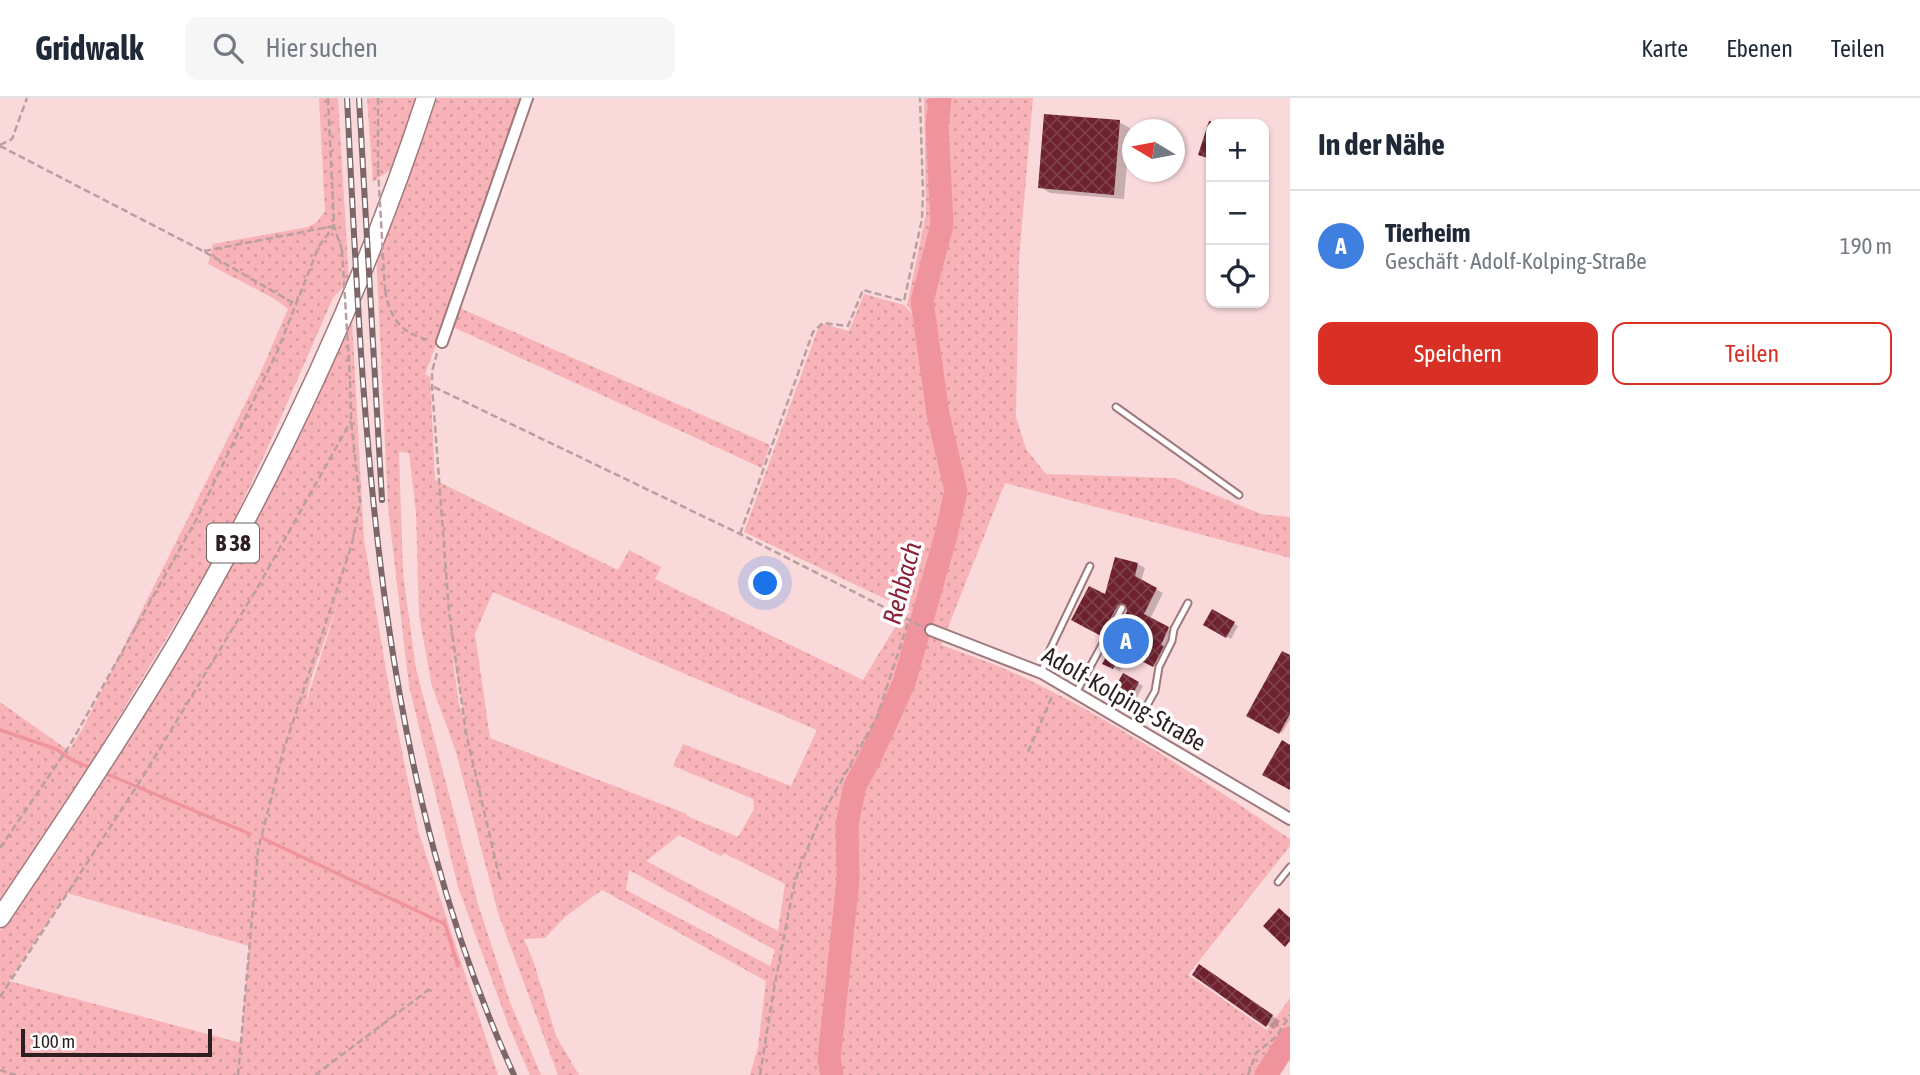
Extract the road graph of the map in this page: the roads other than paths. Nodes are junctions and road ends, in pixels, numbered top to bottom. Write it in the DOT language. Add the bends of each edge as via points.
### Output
graph roads {
  1 [pos="426,98"];
  2 [pos="527,98"];
  3 [pos="442,342"];
  4 [pos="1116,407"];
  5 [pos="1239,495"];
  6 [pos="1090,566"];
  7 [pos="1188,603"];
  8 [pos="1122,608"];
  9 [pos="930,631"];
  10 [pos="1042,673"];
  11 [pos="1077,691"];
  12 [pos="1135,727"];
  13 [pos="1290,819"];
  14 [pos="1290,867"];
  15 [pos="1278,882"];
  16 [pos="0,918"];
  1 -- 16 [label="main road, B 38" via="341,322 226,556 105,759"];
  2 -- 3 [label="street"];
  4 -- 5 [label="lane"];
  6 -- 10 [label="lane"];
  7 -- 12 [label="lane" via="1159,667 1155,691"];
  8 -- 11 [label="lane"];
  9 -- 10 [label="street, Adolf-Kolping-Straße"];
  10 -- 11 [label="street, Adolf-Kolping-Straße"];
  11 -- 12 [label="street, Adolf-Kolping-Straße"];
  12 -- 13 [label="street, Adolf-Kolping-Straße"];
  14 -- 15 [label="lane"];
}
